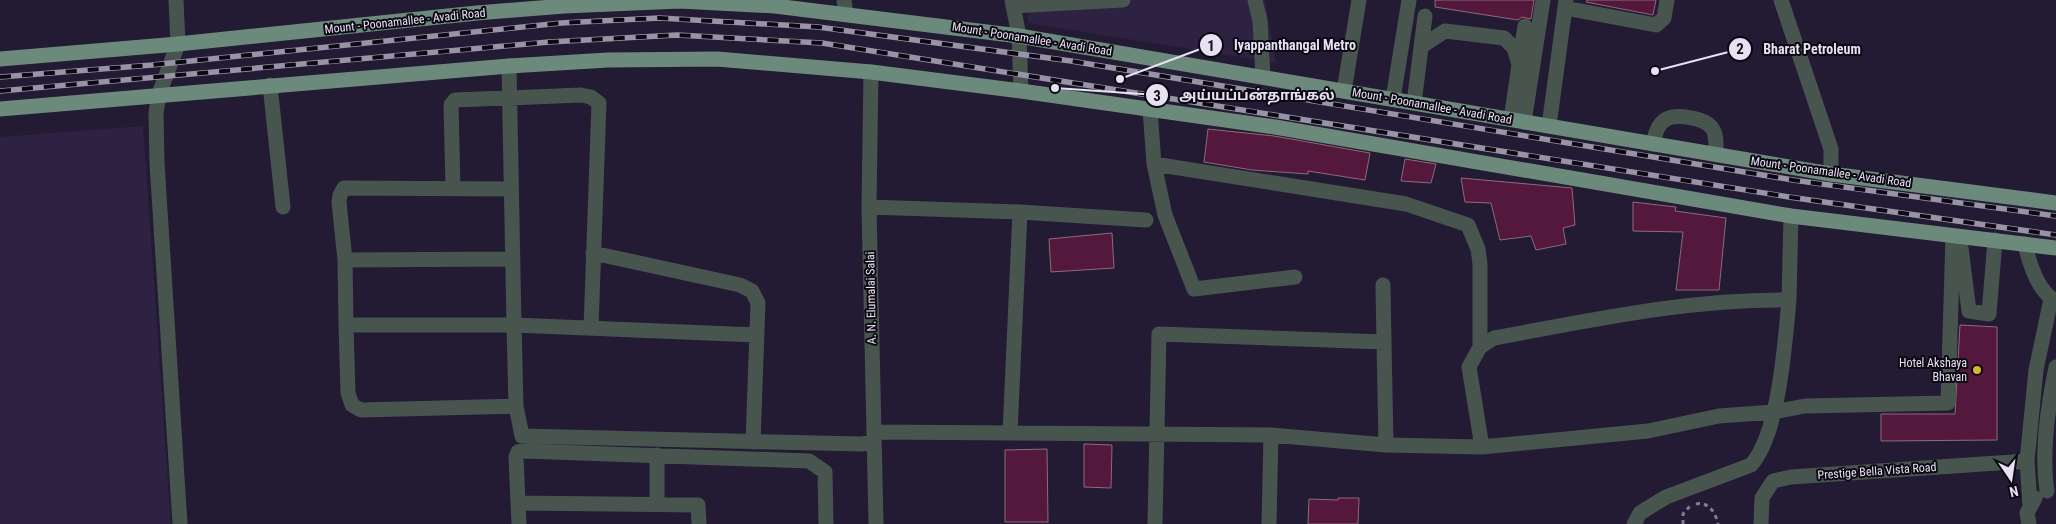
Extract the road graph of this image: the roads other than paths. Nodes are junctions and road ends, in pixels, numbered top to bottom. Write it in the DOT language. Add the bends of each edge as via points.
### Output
graph roads {
  1 [pos="176,0"];
  2 [pos="1123,0"];
  3 [pos="1255,0"];
  4 [pos="1359,0"];
  5 [pos="1410,0"];
  6 [pos="1543,0"];
  7 [pos="1668,0"];
  8 [pos="1781,0"];
  9 [pos="1041,2"];
  10 [pos="563,3"];
  11 [pos="1013,3"];
  12 [pos="1566,4"];
  13 [pos="845,7"];
  14 [pos="1426,16"];
  15 [pos="1526,26"];
  16 [pos="1019,36"];
  17 [pos="178,44"];
  18 [pos="1422,46"];
  19 [pos="0,59"];
  20 [pos="510,66"];
  21 [pos="1518,71"];
  22 [pos="871,72"];
  23 [pos="1263,77"];
  24 [pos="270,85"];
  25 [pos="1020,91"];
  26 [pos="1344,91"];
  27 [pos="159,94"];
  28 [pos="509,97"];
  29 [pos="1393,99"];
  30 [pos="1414,103"];
  31 [pos="0,109"];
  32 [pos="1150,110"];
  33 [pos="1517,121"];
  34 [pos="1549,126"];
  35 [pos="1653,144"];
  36 [pos="1716,154"];
  37 [pos="1154,164"];
  38 [pos="1830,174"];
  39 [pos="453,188"];
  40 [pos="511,189"];
  41 [pos="2056,202"];
  42 [pos="283,207"];
  43 [pos="868,207"];
  44 [pos="1020,212"];
  45 [pos="1791,216"];
  46 [pos="1146,220"];
  47 [pos="1956,237"];
  48 [pos="1995,240"];
  49 [pos="2025,244"];
  50 [pos="2056,248"];
  51 [pos="594,253"];
  52 [pos="511,259"];
  53 [pos="345,260"];
  54 [pos="1294,277"];
  55 [pos="1383,285"];
  56 [pos="1789,300"];
  57 [pos="2053,300"];
  58 [pos="346,324"];
  59 [pos="514,325"];
  60 [pos="590,328"];
  61 [pos="756,336"];
  62 [pos="1384,342"];
  63 [pos="1480,347"];
  64 [pos="2056,367"];
  65 [pos="516,406"];
  66 [pos="1774,412"];
  67 [pos="1010,433"];
  68 [pos="1156,434"];
  69 [pos="1271,435"];
  70 [pos="874,437"];
  71 [pos="2047,439"];
  72 [pos="2029,440"];
  73 [pos="753,442"];
  74 [pos="1386,445"];
  75 [pos="1482,448"];
  76 [pos="657,455"];
  77 [pos="2051,459"];
  78 [pos="2027,461"];
  79 [pos="2052,490"];
  80 [pos="518,503"];
  81 [pos="657,504"];
  82 [pos="2030,504"];
  83 [pos="180,524"];
  84 [pos="519,524"];
  85 [pos="699,524"];
  86 [pos="826,524"];
  87 [pos="876,524"];
  88 [pos="1155,524"];
  89 [pos="1268,524"];
  90 [pos="1634,524"];
  91 [pos="1761,524"];
  92 [pos="2028,524"];
  1 -- 17 [label="street"];
  2 -- 9 [label="street"];
  3 -- 23 [label="street" via="1260,21"];
  4 -- 26 [label="street"];
  5 -- 29 [label="street"];
  6 -- 33 [label="street"];
  7 -- 12 [label="street" via="1664,18 1656,25"];
  8 -- 38 [label="street" via="1831,149"];
  9 -- 11 [label="street"];
  10 -- 13 [label="main road, Mount - Poonamallee - Avadi Road" via="680,1"];
  10 -- 17 [label="main road, Mount - Poonamallee - Avadi Road"];
  11 -- 16 [label="street"];
  12 -- 34 [label="street"];
  13 -- 16 [label="main road, Mount - Poonamallee - Avadi Road"];
  14 -- 18 [label="street"];
  15 -- 21 [label="street"];
  16 -- 23 [label="main road, Mount - Poonamallee - Avadi Road"];
  16 -- 25 [label="street"];
  17 -- 19 [label="main road, Mount - Poonamallee - Avadi Road"];
  17 -- 27 [label="street"];
  18 -- 21 [label="street" via="1445,31 1504,38 1514,48"];
  18 -- 30 [label="street"];
  20 -- 22 [label="main road" via="608,60 716,59"];
  20 -- 24 [label="main road"];
  20 -- 28 [label="street"];
  21 -- 33 [label="street"];
  22 -- 25 [label="main road"];
  22 -- 43 [label="street, A. N. Elumalai Salai"];
  23 -- 26 [label="main road, Mount - Poonamallee - Avadi Road"];
  24 -- 27 [label="main road"];
  24 -- 42 [label="street"];
  25 -- 32 [label="main road"];
  26 -- 29 [label="main road, Mount - Poonamallee - Avadi Road"];
  27 -- 31 [label="main road"];
  27 -- 83 [label="street" via="157,164"];
  28 -- 39 [label="street" via="455,100 451,105"];
  28 -- 40 [label="street"];
  28 -- 51 [label="street" via="581,95 591,97 599,104"];
  29 -- 30 [label="main road, Mount - Poonamallee - Avadi Road"];
  30 -- 33 [label="main road, Mount - Poonamallee - Avadi Road"];
  32 -- 37 [label="street"];
  32 -- 45 [label="main road" via="1275,127"];
  33 -- 34 [label="main road, Mount - Poonamallee - Avadi Road"];
  34 -- 35 [label="main road, Mount - Poonamallee - Avadi Road"];
  35 -- 36 [label="main road, Mount - Poonamallee - Avadi Road"];
  35 -- 36 [label="street" via="1657,129 1665,119 1694,120 1706,122 1713,129"];
  36 -- 38 [label="main road, Mount - Poonamallee - Avadi Road"];
  37 -- 54 [label="street" via="1165,215 1194,290"];
  37 -- 63 [label="street" via="1406,204 1468,225 1480,264"];
  38 -- 41 [label="main road, Mount - Poonamallee - Avadi Road"];
  39 -- 40 [label="street"];
  39 -- 53 [label="street" via="344,188 339,202"];
  40 -- 52 [label="street"];
  43 -- 44 [label="street"];
  43 -- 70 [label="street, A. N. Elumalai Salai"];
  44 -- 46 [label="street"];
  44 -- 67 [label="street"];
  45 -- 47 [label="main road"];
  45 -- 56 [label="street"];
  47 -- 48 [label="main road"];
  47 -- 48 [label="street" via="1969,311 1989,314"];
  47 -- 66 [label="street" via="1948,403 1805,406"];
  48 -- 49 [label="main road"];
  49 -- 50 [label="main road"];
  49 -- 57 [label="street" via="2037,279"];
  51 -- 60 [label="street"];
  51 -- 61 [label="street" via="740,285 752,291 758,303"];
  52 -- 53 [label="street"];
  52 -- 59 [label="street"];
  53 -- 58 [label="street"];
  55 -- 62 [label="street"];
  56 -- 63 [label="street" via="1737,300 1635,312 1494,338"];
  56 -- 66 [label="street"];
  57 -- 72 [label="street" via="2036,370"];
  58 -- 59 [label="street"];
  58 -- 65 [label="street" via="348,393 352,405 361,410"];
  59 -- 60 [label="street"];
  59 -- 65 [label="street"];
  60 -- 61 [label="street"];
  61 -- 73 [label="street"];
  62 -- 68 [label="street" via="1159,334"];
  62 -- 74 [label="street"];
  63 -- 75 [label="street" via="1469,367"];
  64 -- 71 [label="street"];
  65 -- 73 [label="street" via="522,436"];
  66 -- 75 [label="street" via="1719,416 1648,430"];
  66 -- 90 [label="street" via="1760,455 1751,465 1666,497 1640,513"];
  67 -- 68 [label="street"];
  67 -- 70 [label="street"];
  68 -- 69 [label="street"];
  68 -- 88 [label="street"];
  69 -- 74 [label="street"];
  69 -- 89 [label="street"];
  70 -- 73 [label="street" via="862,444"];
  70 -- 87 [label="street, A. N. Elumalai Salai"];
  71 -- 72 [label="street"];
  71 -- 77 [label="street"];
  72 -- 78 [label="street"];
  74 -- 75 [label="street"];
  76 -- 80 [label="street" via="518,452"];
  76 -- 81 [label="street"];
  76 -- 86 [label="street" via="814,463 825,472"];
  77 -- 79 [label="street" via="2044,472"];
  78 -- 82 [label="street"];
  78 -- 91 [label="street, Prestige Bella Vista Road" via="1791,477 1773,481 1762,498"];
  79 -- 82 [label="street" via="2040,494"];
  80 -- 81 [label="street"];
  80 -- 84 [label="street"];
  81 -- 85 [label="street" via="698,505"];
  82 -- 92 [label="street"];
}
